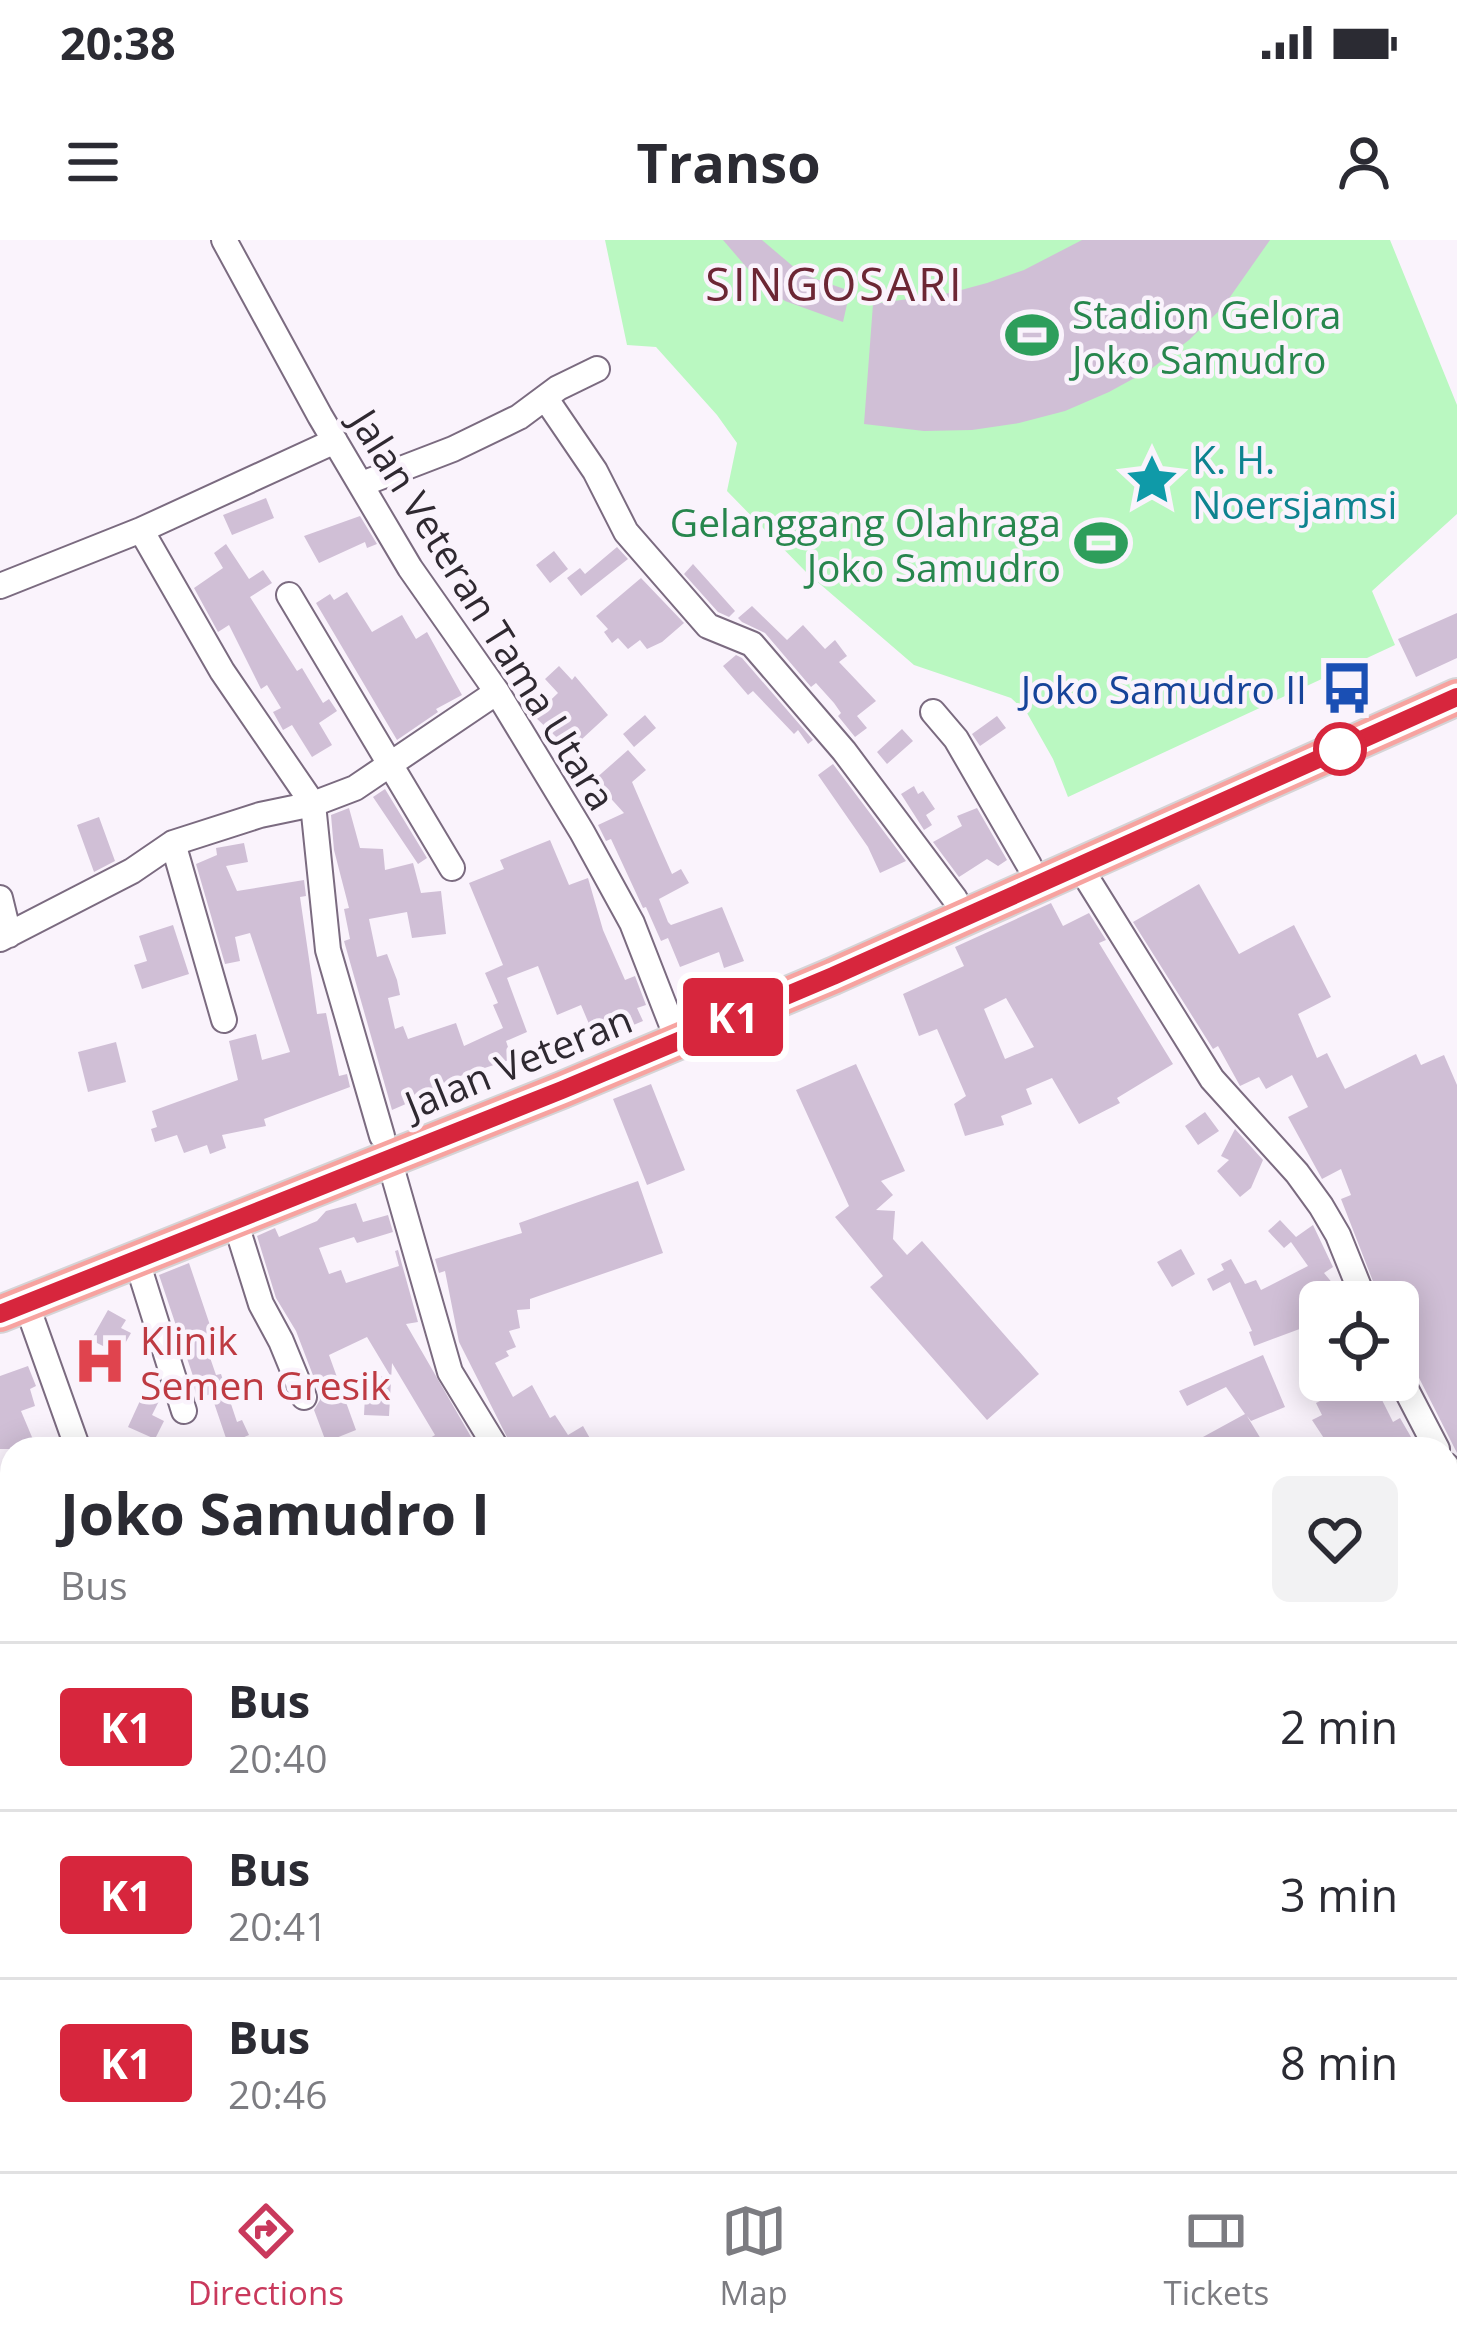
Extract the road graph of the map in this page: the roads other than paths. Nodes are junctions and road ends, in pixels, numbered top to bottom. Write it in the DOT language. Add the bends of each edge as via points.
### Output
graph roads {
  1 [pos="224,240"];
  2 [pos="598,369"];
  3 [pos="546,399"];
  4 [pos="335,441"];
  5 [pos="362,484"];
  6 [pos="141,530"];
  7 [pos="0,586"];
  8 [pos="289,596"];
  9 [pos="1457,676"];
  10 [pos="497,692"];
  11 [pos="1457,697"];
  12 [pos="933,712"];
  13 [pos="391,765"];
  14 [pos="1250,778"];
  15 [pos="313,804"];
  16 [pos="173,843"];
  17 [pos="1078,864"];
  18 [pos="1029,865"];
  19 [pos="452,868"];
  20 [pos="0,898"];
  21 [pos="955,899"];
  22 [pos="4,937"];
  23 [pos="224,1020"];
  24 [pos="671,1023"];
  25 [pos="386,1147"];
  26 [pos="235,1221"];
  27 [pos="136,1258"];
  28 [pos="1357,1281"];
  29 [pos="9,1301"];
  30 [pos="304,1397"];
  31 [pos="1412,1401"];
  32 [pos="184,1411"];
  33 [pos="72,1437"];
  34 [pos="490,1437"];
  35 [pos="1431,1437"];
  1 -- 4 [label="street, Jalan Veteran Tama Utara"];
  2 -- 3 [label="street"];
  3 -- 5 [label="street" via="453,449"];
  3 -- 21 [label="street" via="626,532 708,626 752,644"];
  4 -- 5 [label="street, Jalan Veteran Tama Utara"];
  4 -- 6 [label="street"];
  5 -- 10 [label="street, Jalan Veteran Tama Utara"];
  6 -- 7 [label="street"];
  6 -- 15 [label="street"];
  8 -- 13 [label="street"];
  9 -- 14 [label="highway, Jalan Veteran"];
  10 -- 13 [label="street"];
  10 -- 24 [label="street, Jalan Veteran Tama Utara" via="632,923"];
  11 -- 14 [label="highway, Jalan Veteran"];
  12 -- 18 [label="street"];
  13 -- 15 [label="street"];
  13 -- 19 [label="street"];
  14 -- 17 [label="highway, Jalan Veteran"];
  14 -- 18 [label="highway, Jalan Veteran"];
  15 -- 16 [label="street"];
  15 -- 25 [label="street" via="328,950"];
  16 -- 22 [label="street"];
  16 -- 23 [label="street"];
  17 -- 25 [label="highway, Jalan Veteran" via="833,976"];
  17 -- 28 [label="street" via="1212,1079 1321,1206"];
  18 -- 21 [label="highway, Jalan Veteran"];
  20 -- 22 [label="street"];
  21 -- 24 [label="highway, Jalan Veteran"];
  24 -- 25 [label="highway, Jalan Veteran"];
  25 -- 26 [label="highway, Jalan Veteran"];
  25 -- 29 [label="highway, Jalan Veteran"];
  25 -- 34 [label="street" via="450,1372"];
  26 -- 27 [label="highway, Jalan Veteran"];
  26 -- 30 [label="street" via="261,1304"];
  27 -- 29 [label="highway, Jalan Veteran"];
  27 -- 32 [label="street"];
  29 -- 33 [label="street"];
  31 -- 35 [label="street"];
}
